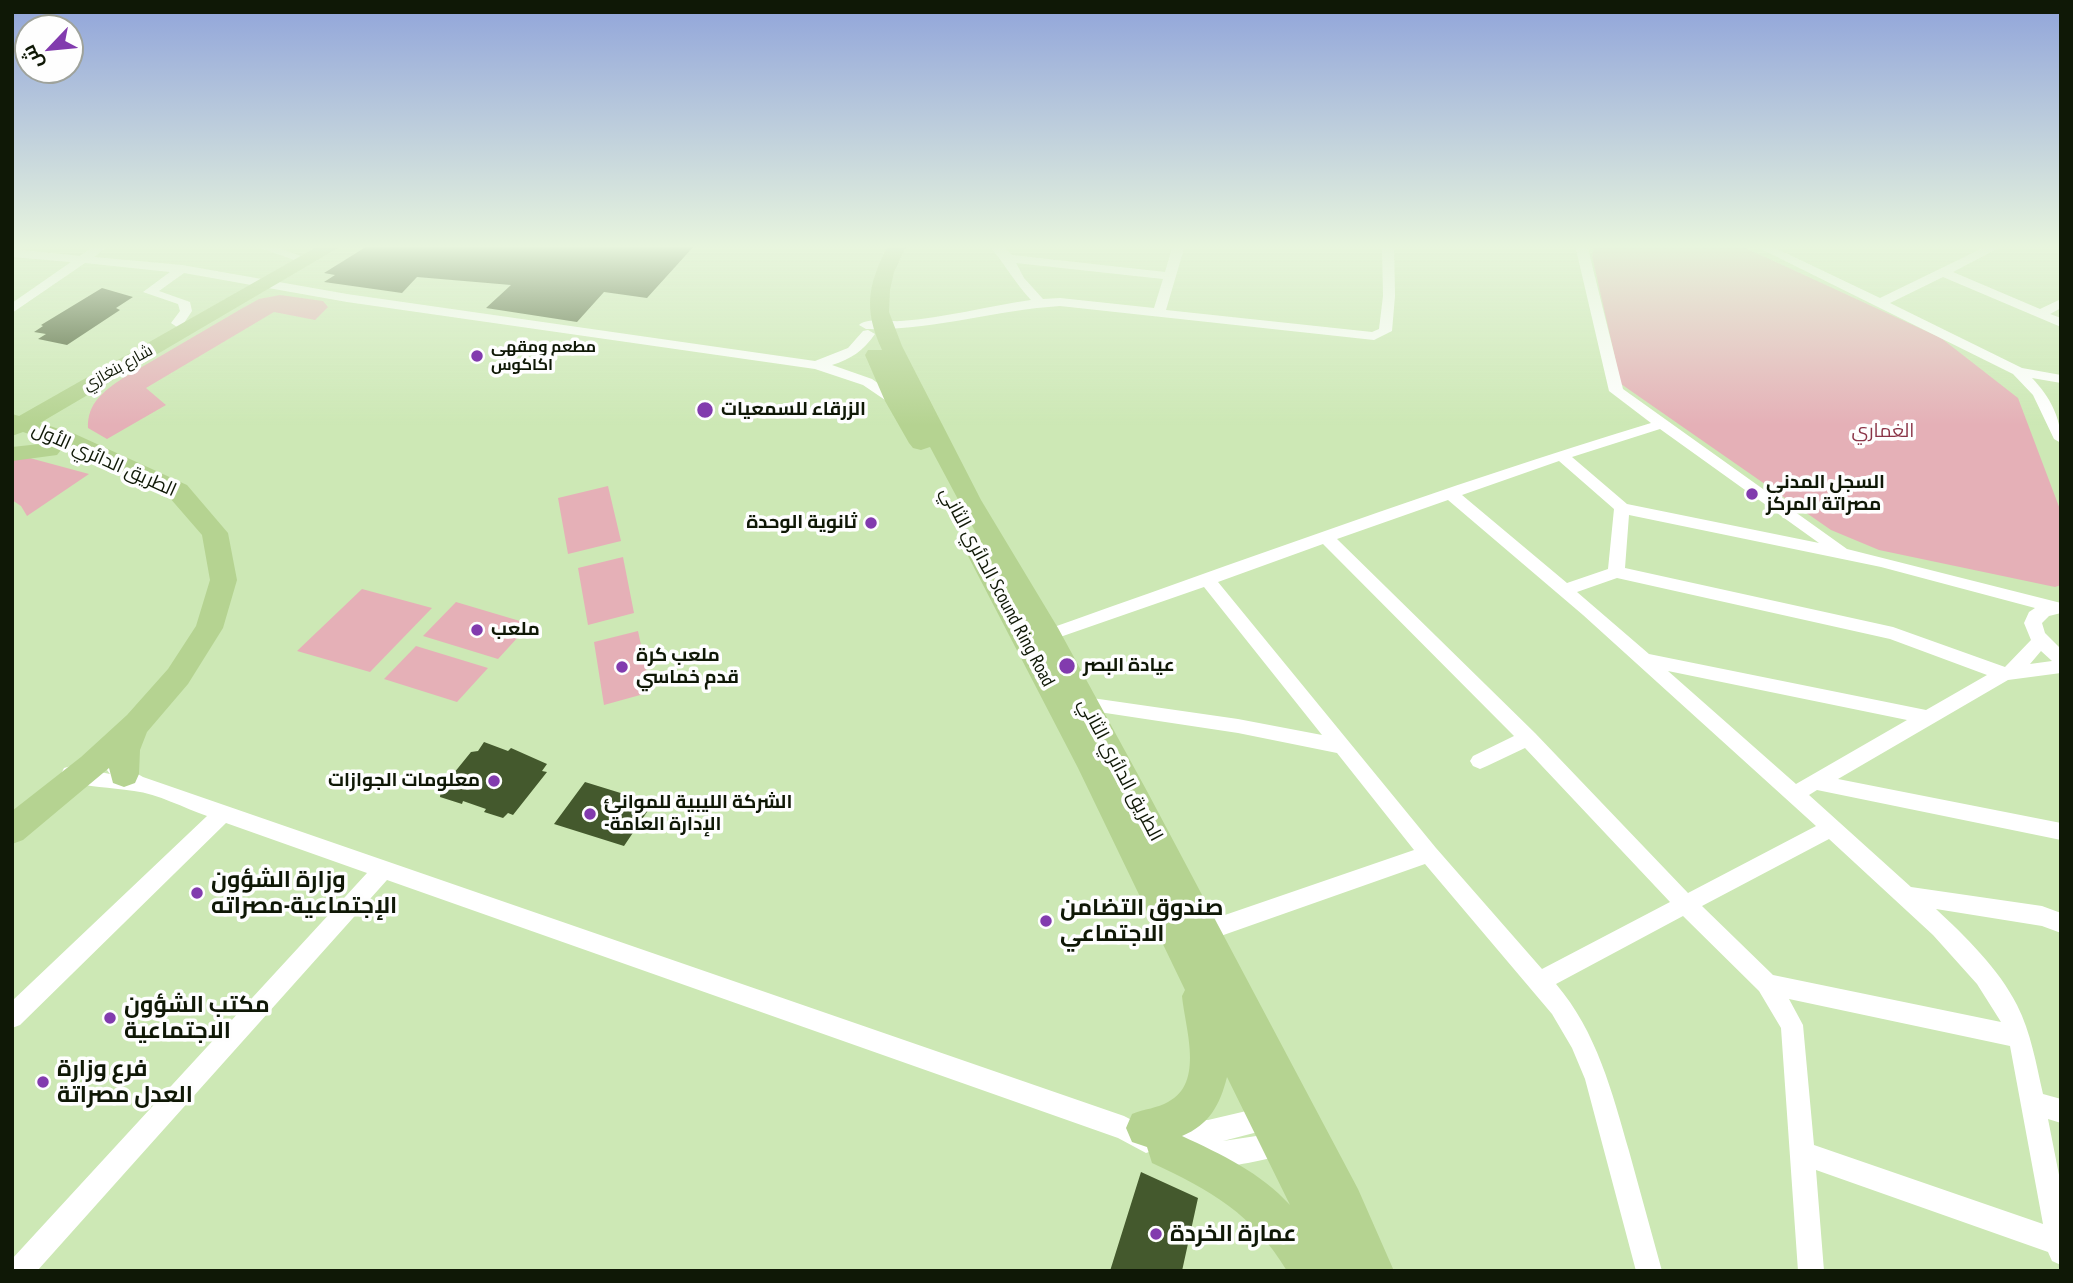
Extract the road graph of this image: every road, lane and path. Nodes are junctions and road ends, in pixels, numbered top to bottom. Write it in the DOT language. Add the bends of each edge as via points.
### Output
graph roads {
  1 [pos="185,305"];
  2 [pos="215,305"];
  3 [pos="223,305"];
  4 [pos="408,305"];
  5 [pos="869,305"];
  6 [pos="879,305"];
  7 [pos="1025,305"];
  8 [pos="1073,305"];
  9 [pos="1161,305"];
  10 [pos="1388,305"];
  11 [pos="1595,305"];
  12 [pos="1884,305"];
  13 [pos="2019,305"];
  14 [pos="2057,305"];
  15 [pos="1159,312"];
  16 [pos="2040,314"];
  17 [pos="177,323"];
  18 [pos="2061,324"];
  19 [pos="874,336"];
  20 [pos="815,365"];
  21 [pos="2018,371"];
  22 [pos="2061,379"];
  23 [pos="85,387"];
  24 [pos="896,401"];
  25 [pos="14,423"];
  26 [pos="1662,424"];
  27 [pos="924,428"];
  28 [pos="2061,439"];
  29 [pos="58,445"];
  30 [pos="12,454"];
  31 [pos="1561,455"];
  32 [pos="1451,494"];
  33 [pos="1622,508"];
  34 [pos="1326,538"];
  35 [pos="1843,552"];
  36 [pos="1616,572"];
  37 [pos="1206,578"];
  38 [pos="1992,589"];
  39 [pos="1565,590"];
  40 [pos="2058,608"];
  41 [pos="2036,633"];
  42 [pos="1037,639"];
  43 [pos="2061,658"];
  44 [pos="1642,659"];
  45 [pos="2061,666"];
  46 [pos="2008,673"];
  47 [pos="1085,704"];
  48 [pos="1926,718"];
  49 [pos="1528,738"];
  50 [pos="1343,747"];
  51 [pos="1480,761"];
  52 [pos="98,773"];
  53 [pos="1815,782"];
  54 [pos="1794,794"];
  55 [pos="222,814"];
  56 [pos="12,815"];
  57 [pos="1831,828"];
  58 [pos="12,830"];
  59 [pos="2061,831"];
  60 [pos="1429,854"];
  61 [pos="384,869"];
  62 [pos="1908,896"];
  63 [pos="1685,904"];
  64 [pos="2061,923"];
  65 [pos="1191,936"];
  66 [pos="1540,981"];
  67 [pos="1200,983"];
  68 [pos="1767,984"];
  69 [pos="12,1017"];
  70 [pos="2018,1037"];
  71 [pos="2032,1103"];
  72 [pos="2061,1111"];
  73 [pos="1288,1127"];
  74 [pos="1145,1135"];
  75 [pos="1802,1153"];
  76 [pos="2060,1248"];
  77 [pos="19,1271"];
  78 [pos="1311,1271"];
  79 [pos="1337,1271"];
  80 [pos="1373,1271"];
  81 [pos="1649,1271"];
  82 [pos="1811,1271"];
  1 -- 17 [label="street" via="186,311"];
  2 -- 17 [label="main road, شارع بنغازي"];
  3 -- 23 [label="main road, شارع بنغازي"];
  4 -- 20 [label="street"];
  5 -- 19 [label="main road"];
  6 -- 19 [label="main road"];
  7 -- 19 [label="street"];
  8 -- 15 [label="street"];
  9 -- 15 [label="street"];
  10 -- 15 [label="street" via="1385,331 1369,337"];
  11 -- 26 [label="street" via="1616,391"];
  12 -- 21 [label="street"];
  13 -- 16 [label="street"];
  14 -- 16 [label="street"];
  16 -- 18 [label="street"];
  17 -- 25 [label="main road, شارع بنغازي" via="56,391"];
  19 -- 20 [label="street" via="844,357"];
  19 -- 24 [label="main road, الدائري الثاني Scound Ring Road"];
  19 -- 27 [label="main road"];
  20 -- 24 [label="street" via="852,374"];
  21 -- 22 [label="street"];
  21 -- 28 [label="street" via="2039,393"];
  23 -- 25 [label="main road, شارع بنغازي"];
  23 -- 29 [label="main road"];
  24 -- 27 [label="main road, الدائري الثاني Scound Ring Road"];
  25 -- 29 [label="main road, الطريق الدائري الأول"];
  26 -- 31 [label="street"];
  26 -- 35 [label="street"];
  27 -- 42 [label="main road, الدائري الثاني Scound Ring Road"];
  29 -- 30 [label="main road"];
  29 -- 52 [label="main road, الطريق الدائري الأول" via="158,495 195,531 205,561 203,597 189,635"];
  29 -- 52 [label="main road, الطريق الدائري الأول" via="178,491 201,512 218,539 220,594 204,640 134,728 125,750"];
  31 -- 32 [label="street"];
  31 -- 33 [label="street"];
  32 -- 34 [label="street"];
  32 -- 39 [label="street"];
  33 -- 35 [label="street"];
  33 -- 36 [label="street"];
  34 -- 37 [label="street"];
  34 -- 49 [label="street"];
  35 -- 38 [label="street"];
  36 -- 39 [label="street"];
  36 -- 46 [label="street" via="1893,633"];
  37 -- 42 [label="street"];
  37 -- 50 [label="street"];
  38 -- 40 [label="street"];
  38 -- 41 [label="street"];
  39 -- 44 [label="street"];
  40 -- 41 [label="street" via="2035,616"];
  41 -- 43 [label="street"];
  41 -- 46 [label="street"];
  42 -- 47 [label="main road, الطريق الدائري الثاني"];
  42 -- 65 [label="main road, الدائري الثاني Scound Ring Road" via="1093,767"];
  44 -- 48 [label="street"];
  44 -- 54 [label="street"];
  45 -- 46 [label="street"];
  46 -- 48 [label="street"];
  47 -- 50 [label="street"];
  47 -- 65 [label="main road, الطريق الدائري الثاني"];
  48 -- 53 [label="street"];
  49 -- 51 [label="street"];
  49 -- 63 [label="street"];
  50 -- 60 [label="street"];
  52 -- 55 [label="street"];
  52 -- 56 [label="main road, الطريق الدائري الأول"];
  52 -- 58 [label="main road"];
  53 -- 54 [label="street"];
  53 -- 59 [label="street"];
  54 -- 57 [label="street"];
  55 -- 61 [label="street"];
  55 -- 69 [label="street"];
  57 -- 62 [label="street"];
  57 -- 63 [label="street"];
  60 -- 65 [label="street"];
  60 -- 66 [label="street"];
  61 -- 74 [label="street"];
  61 -- 77 [label="street"];
  62 -- 64 [label="street" via="2042,916"];
  62 -- 70 [label="street" via="1985,977 2008,1010"];
  63 -- 66 [label="street"];
  63 -- 68 [label="street"];
  65 -- 67 [label="main road, الدائري الثاني Scound Ring Road"];
  65 -- 73 [label="main road, الطريق الدائري الثاني"];
  66 -- 81 [label="street" via="1580,1040 1597,1079"];
  67 -- 73 [label="main road, الدائري الثاني Scound Ring Road"];
  67 -- 74 [label="main road" via="1202,1026 1211,1066 1208,1087 1198,1105"];
  68 -- 70 [label="street"];
  68 -- 75 [label="street" via="1791,1026"];
  70 -- 71 [label="street"];
  71 -- 72 [label="street"];
  71 -- 76 [label="street"];
  73 -- 74 [label="street" via="1210,1155 1188,1154"];
  73 -- 79 [label="main road" via="1307,1195"];
  73 -- 80 [label="main road" via="1344,1203"];
  74 -- 78 [label="main road" via="1251,1196 1280,1224"];
  75 -- 76 [label="street"];
  75 -- 82 [label="street"];
}
